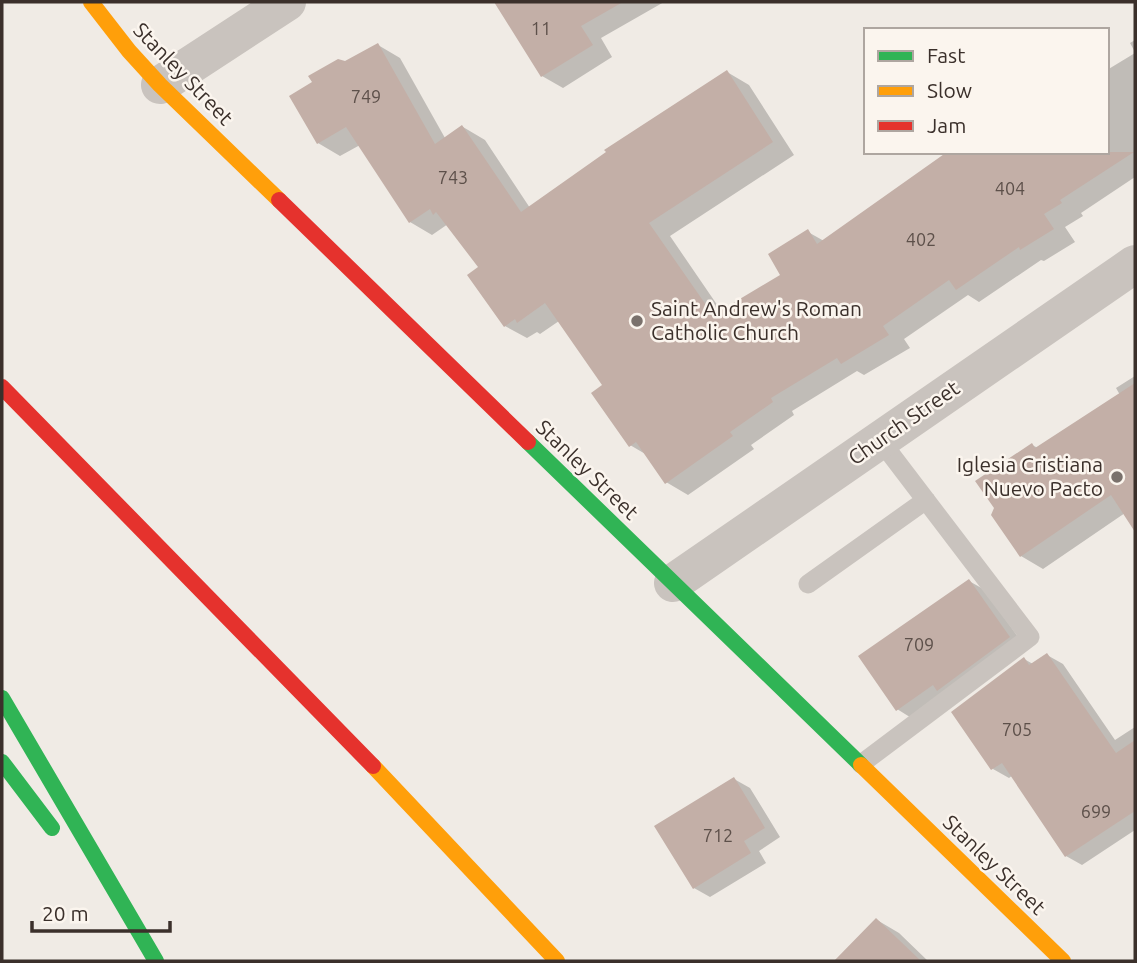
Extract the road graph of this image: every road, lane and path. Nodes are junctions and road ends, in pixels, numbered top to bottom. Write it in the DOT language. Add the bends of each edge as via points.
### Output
graph roads {
  1 [pos="91,2"];
  2 [pos="287,2"];
  3 [pos="160,85"];
  4 [pos="1135,264"];
  5 [pos="2,387"];
  6 [pos="880,440"];
  7 [pos="926,500"];
  8 [pos="673,583"];
  9 [pos="808,584"];
  10 [pos="2,698"];
  11 [pos="2,762"];
  12 [pos="861,764"];
  13 [pos="60,839"];
  14 [pos="83,870"];
  15 [pos="142,938"];
  16 [pos="156,961"];
  17 [pos="557,961"];
  18 [pos="1063,961"];
  1 -- 3 [label="main road, Stanley Street"];
  2 -- 3 [label="street"];
  3 -- 8 [label="main road, Stanley Street"];
  4 -- 6 [label="street, Church Street"];
  5 -- 17 [label="main road"];
  6 -- 7 [label="lane"];
  6 -- 8 [label="street, Church Street"];
  7 -- 9 [label="lane"];
  7 -- 12 [label="lane" via="1030,637"];
  8 -- 12 [label="main road, Stanley Street"];
  10 -- 15 [label="main road"];
  11 -- 13 [label="main road"];
  12 -- 18 [label="main road, Stanley Street"];
  14 -- 15 [label="main road"];
  15 -- 16 [label="main road"];
}
